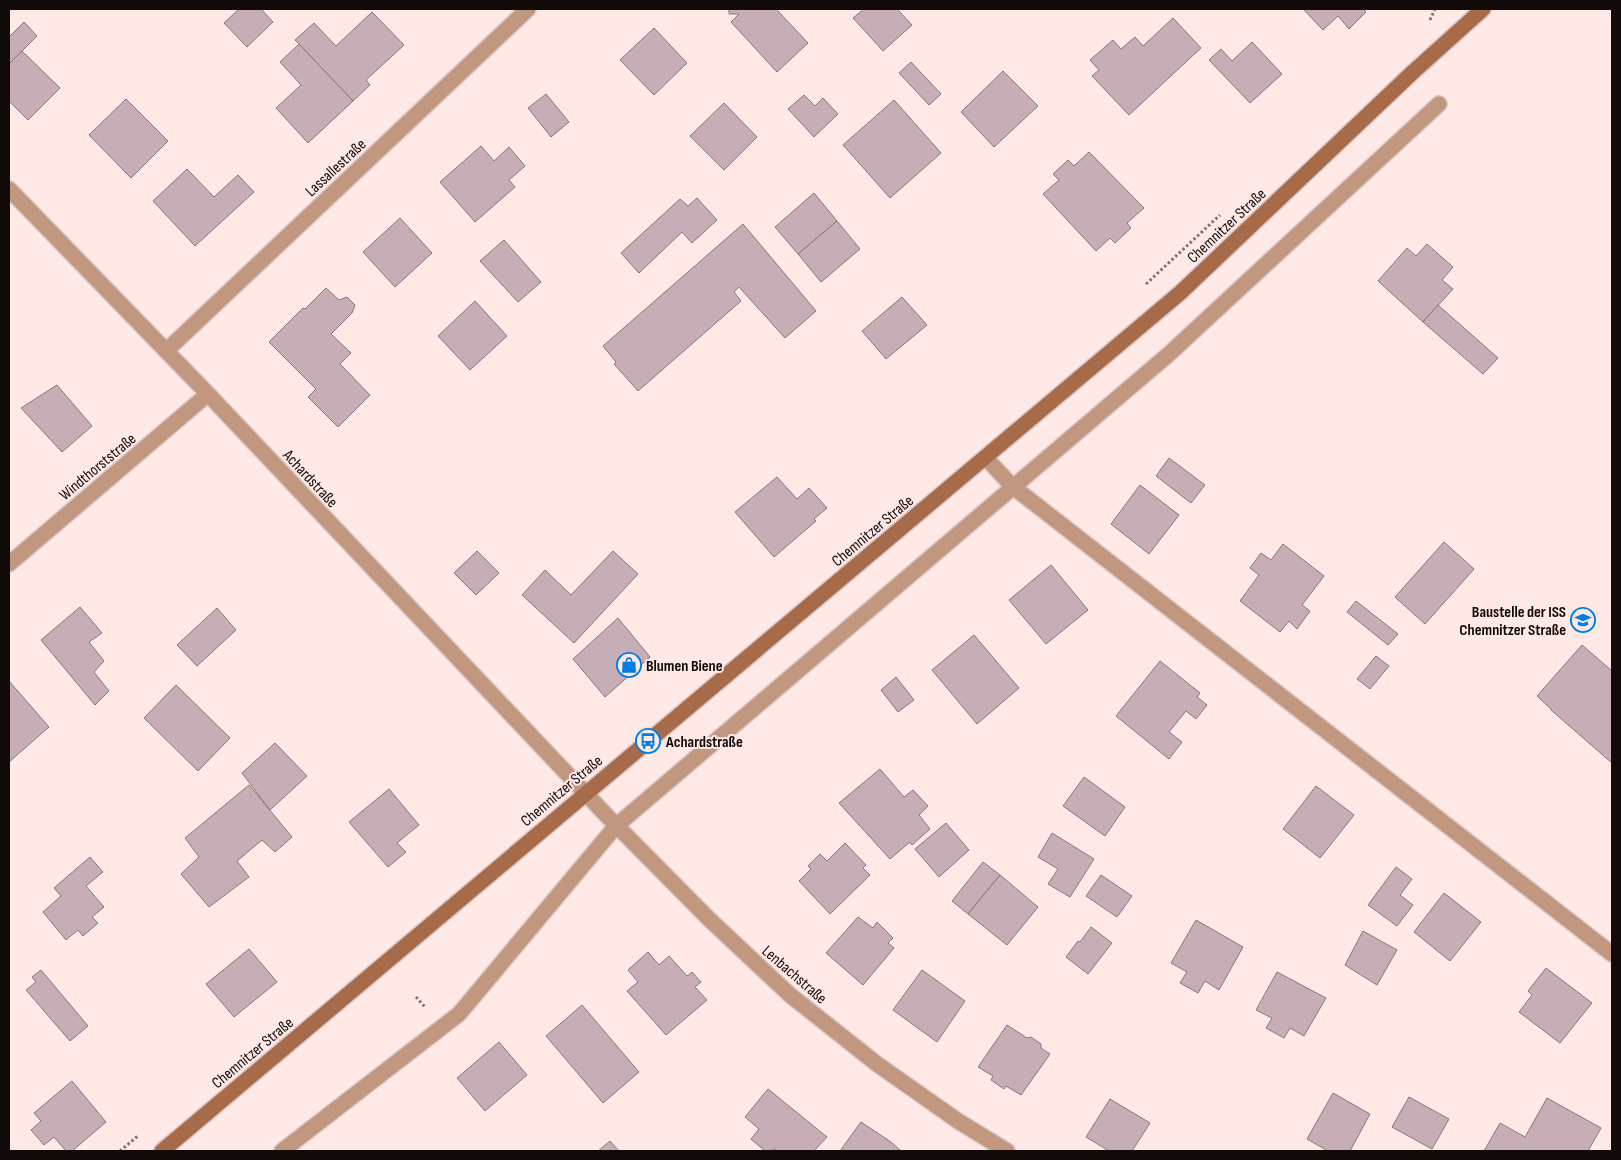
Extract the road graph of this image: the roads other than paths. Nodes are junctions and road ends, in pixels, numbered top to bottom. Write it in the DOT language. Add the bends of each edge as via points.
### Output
graph roads {
  1 [pos="528,9"];
  2 [pos="1483,9"];
  3 [pos="1439,104"];
  4 [pos="9,189"];
  5 [pos="166,351"];
  6 [pos="208,394"];
  7 [pos="986,458"];
  8 [pos="1012,486"];
  9 [pos="9,564"];
  10 [pos="585,793"];
  11 [pos="616,826"];
  12 [pos="1612,954"];
  13 [pos="162,1151"];
  14 [pos="282,1151"];
  15 [pos="1007,1151"];
  1 -- 5 [label="street, Lassallestraße"];
  2 -- 7 [label="main road, Chemnitzer Straße" via="1180,293"];
  3 -- 8 [label="street" via="1169,354"];
  4 -- 5 [label="street, Achardstraße"];
  5 -- 6 [label="street, Achardstraße"];
  6 -- 9 [label="street, Windthorststraße"];
  6 -- 10 [label="street, Achardstraße"];
  7 -- 8 [label="street"];
  7 -- 10 [label="main road, Chemnitzer Straße"];
  8 -- 11 [label="street"];
  8 -- 12 [label="street"];
  10 -- 11 [label="street, Lenbachstraße"];
  10 -- 13 [label="main road, Chemnitzer Straße"];
  11 -- 14 [label="street" via="459,1014"];
  11 -- 15 [label="street, Lenbachstraße" via="790,995 877,1064"];
}
